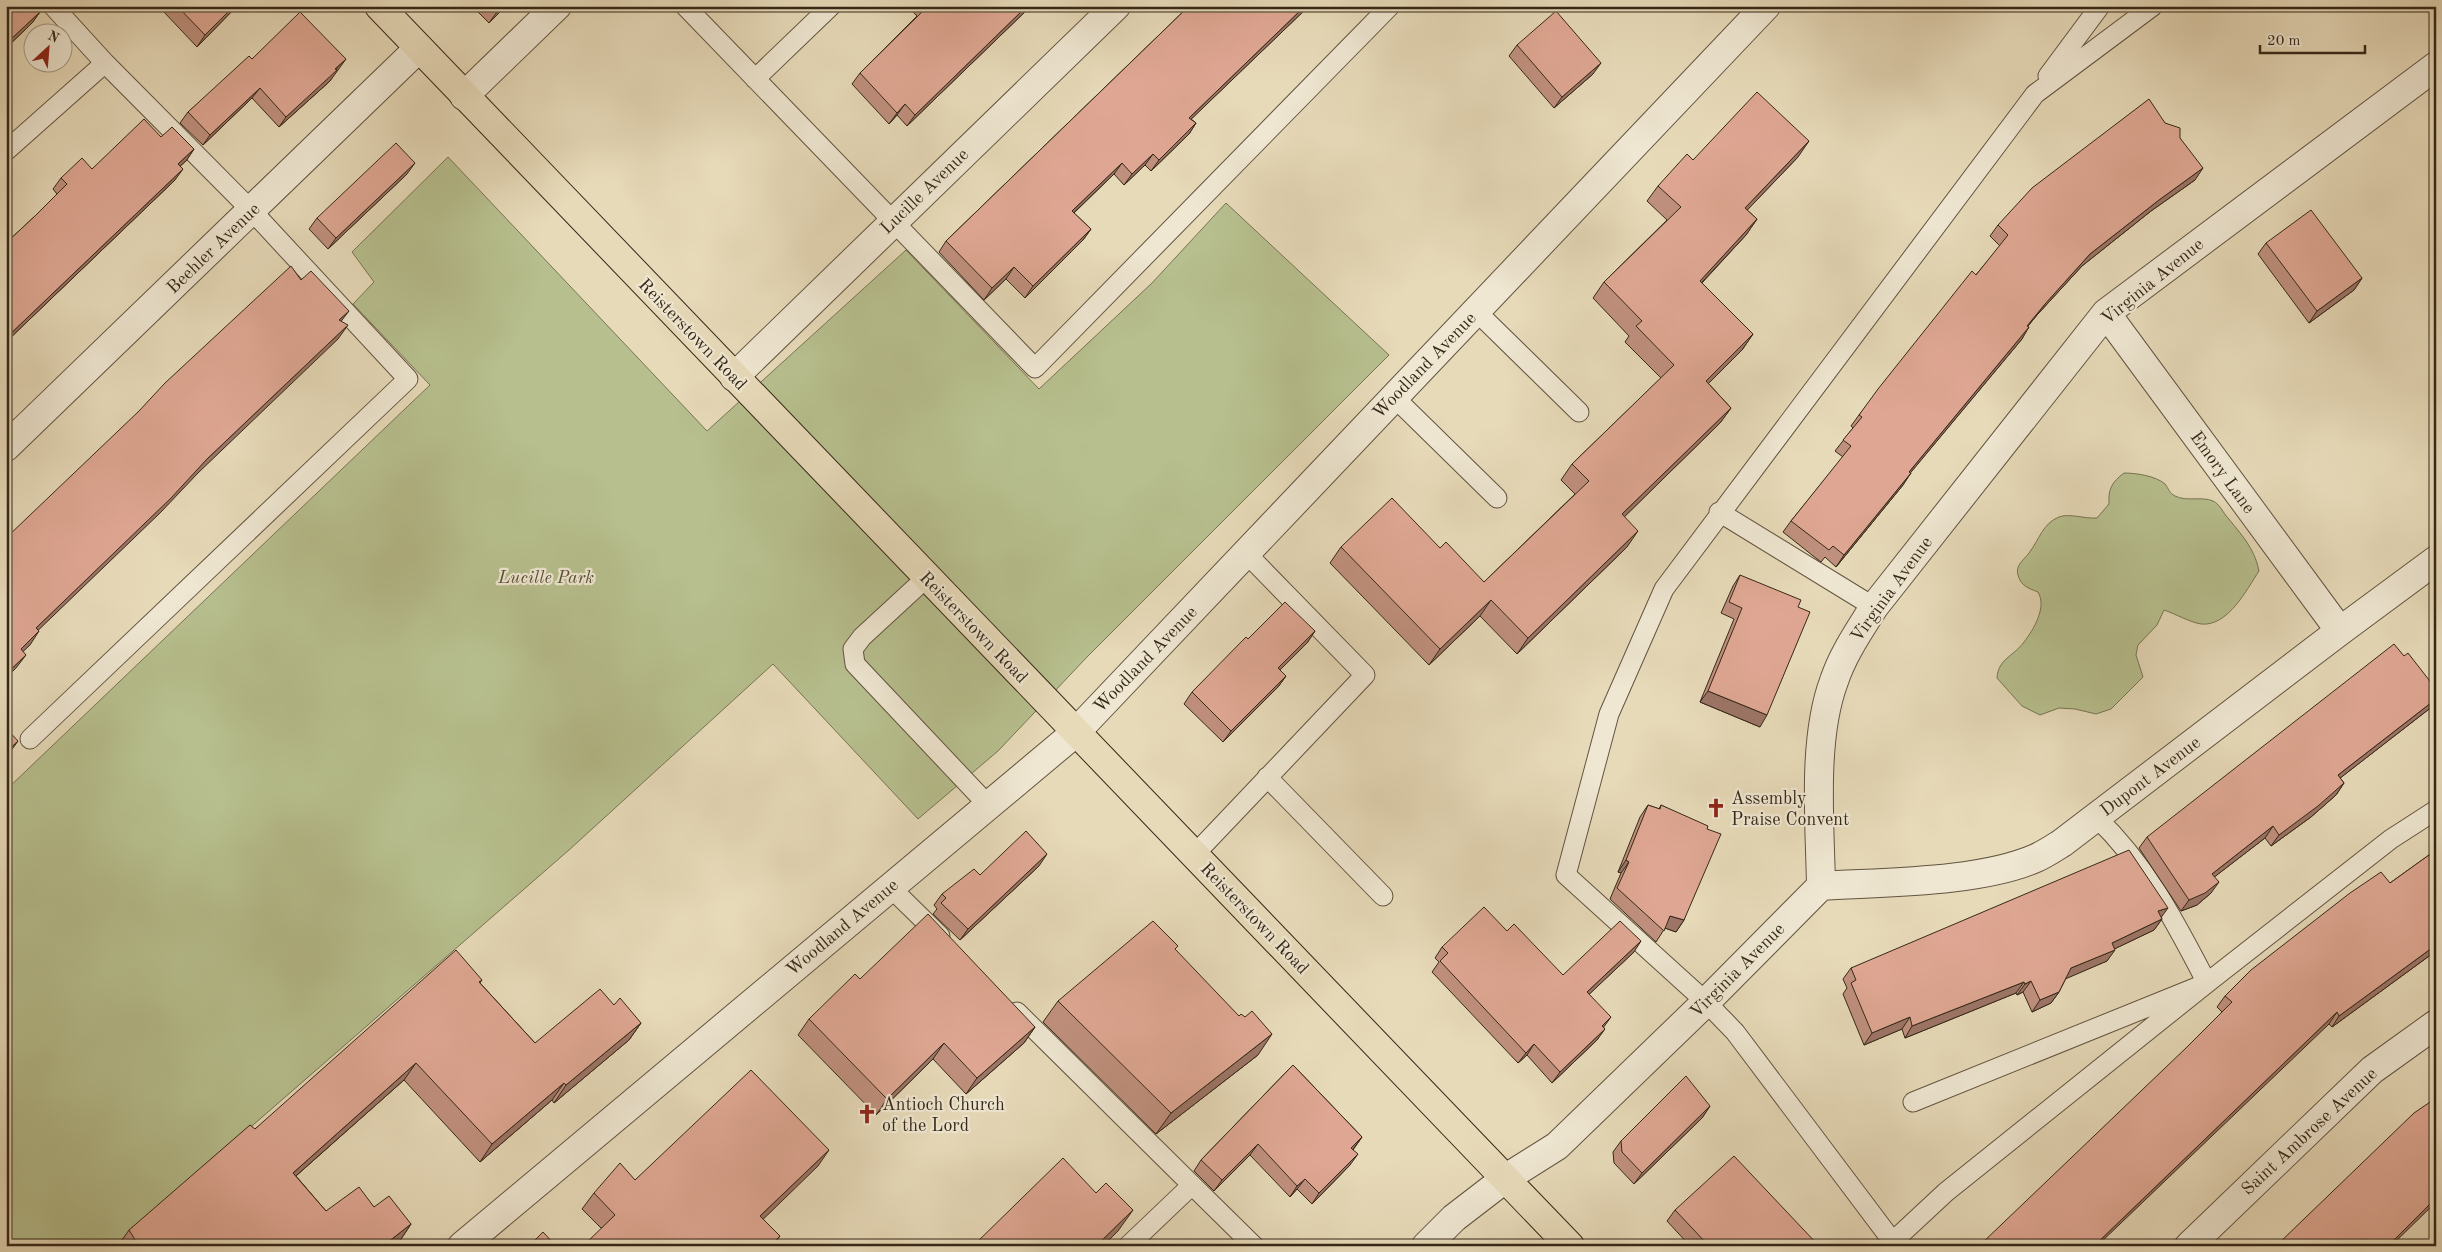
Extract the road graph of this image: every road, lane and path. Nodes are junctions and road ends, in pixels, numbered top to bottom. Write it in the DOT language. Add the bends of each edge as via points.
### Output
graph roads {
  1 [pos="53,6"];
  2 [pos="379,6"];
  3 [pos="557,6"];
  4 [pos="685,6"];
  5 [pos="831,6"];
  6 [pos="1116,6"];
  7 [pos="1390,6"];
  8 [pos="1766,6"];
  9 [pos="2100,6"];
  10 [pos="2153,6"];
  11 [pos="419,48"];
  12 [pos="105,63"];
  13 [pos="2436,66"];
  14 [pos="755,78"];
  15 [pos="2036,94"];
  16 [pos="464,96"];
  17 [pos="6,151"];
  18 [pos="252,211"];
  19 [pos="893,221"];
  20 [pos="1476,311"];
  21 [pos="2106,313"];
  22 [pos="734,377"];
  23 [pos="1394,397"];
  24 [pos="1579,412"];
  25 [pos="6,447"];
  26 [pos="1497,498"];
  27 [pos="1720,512"];
  28 [pos="1246,554"];
  29 [pos="2436,560"];
  30 [pos="926,578"];
  31 [pos="1874,607"];
  32 [pos="2340,631"];
  33 [pos="1075,732"];
  34 [pos="30,739"];
  35 [pos="1266,777"];
  36 [pos="988,805"];
  37 [pos="2436,810"];
  38 [pos="2096,817"];
  39 [pos="1194,854"];
  40 [pos="1821,886"];
  41 [pos="890,887"];
  42 [pos="1383,896"];
  43 [pos="954,949"];
  44 [pos="2207,983"];
  45 [pos="1002,998"];
  46 [pos="1706,1002"];
  47 [pos="2436,1024"];
  48 [pos="1913,1102"];
  49 [pos="1506,1178"];
  50 [pos="1192,1185"];
  51 [pos="1892,1244"];
  52 [pos="462,1246"];
  53 [pos="1128,1246"];
  54 [pos="1254,1246"];
  55 [pos="1426,1246"];
  56 [pos="1570,1246"];
  57 [pos="2189,1246"];
  1 -- 12 [label="lane"];
  2 -- 11 [label="main road, Reisterstown Road"];
  3 -- 16 [label="street"];
  4 -- 14 [label="lane"];
  5 -- 14 [label="lane"];
  6 -- 19 [label="street, Lucille Avenue"];
  7 -- 19 [label="lane" via="1035,368"];
  8 -- 20 [label="street, Woodland Avenue"];
  9 -- 15 [label="lane"];
  10 -- 15 [label="lane"];
  11 -- 16 [label="main road, Reisterstown Road"];
  11 -- 18 [label="street, Beehler Avenue"];
  12 -- 17 [label="lane"];
  12 -- 18 [label="lane"];
  13 -- 21 [label="street, Virginia Avenue"];
  14 -- 19 [label="lane"];
  15 -- 27 [label="lane"];
  16 -- 22 [label="main road, Reisterstown Road"];
  18 -- 25 [label="street, Beehler Avenue"];
  18 -- 34 [label="lane" via="408,379"];
  19 -- 22 [label="street, Lucille Avenue"];
  20 -- 23 [label="street, Woodland Avenue"];
  20 -- 24 [label="lane"];
  21 -- 31 [label="street, Virginia Avenue"];
  21 -- 32 [label="street, Emory Lane"];
  22 -- 30 [label="main road, Reisterstown Road"];
  23 -- 26 [label="lane"];
  23 -- 28 [label="street, Woodland Avenue"];
  27 -- 31 [label="lane"];
  27 -- 46 [label="lane" via="1664,589 1626,672 1609,714 1566,875"];
  28 -- 33 [label="street, Woodland Avenue"];
  28 -- 35 [label="lane" via="1365,675"];
  29 -- 32 [label="street, Dupont Avenue"];
  30 -- 33 [label="main road, Reisterstown Road"];
  30 -- 36 [label="lane" via="862,637 853,649 855,664"];
  31 -- 40 [label="street, Virginia Avenue" via="1847,649 1833,682 1824,718 1820,759"];
  32 -- 38 [label="street, Dupont Avenue"];
  33 -- 36 [label="street, Woodland Avenue"];
  33 -- 39 [label="main road, Reisterstown Road"];
  35 -- 39 [label="lane"];
  35 -- 42 [label="lane"];
  36 -- 41 [label="street, Woodland Avenue"];
  37 -- 44 [label="lane" via="2391,839"];
  38 -- 40 [label="street, Dupont Avenue" via="2062,843 2035,858 1996,870 1953,877"];
  38 -- 44 [label="lane" via="2150,880 2183,934"];
  39 -- 49 [label="main road, Reisterstown Road"];
  40 -- 46 [label="street, Virginia Avenue"];
  41 -- 43 [label="lane"];
  41 -- 52 [label="street, Woodland Avenue"];
  44 -- 48 [label="lane"];
  44 -- 51 [label="lane" via="1946,1192"];
  45 -- 50 [label="lane"];
  46 -- 49 [label="street, Virginia Avenue" via="1556,1146"];
  46 -- 51 [label="lane" via="1735,1032"];
  47 -- 57 [label="street, Saint Ambrose Avenue" via="2372,1070"];
  49 -- 55 [label="street, Virginia Avenue" via="1454,1218"];
  49 -- 56 [label="main road, Reisterstown Road"];
  50 -- 53 [label="lane"];
  50 -- 54 [label="lane"];
}
